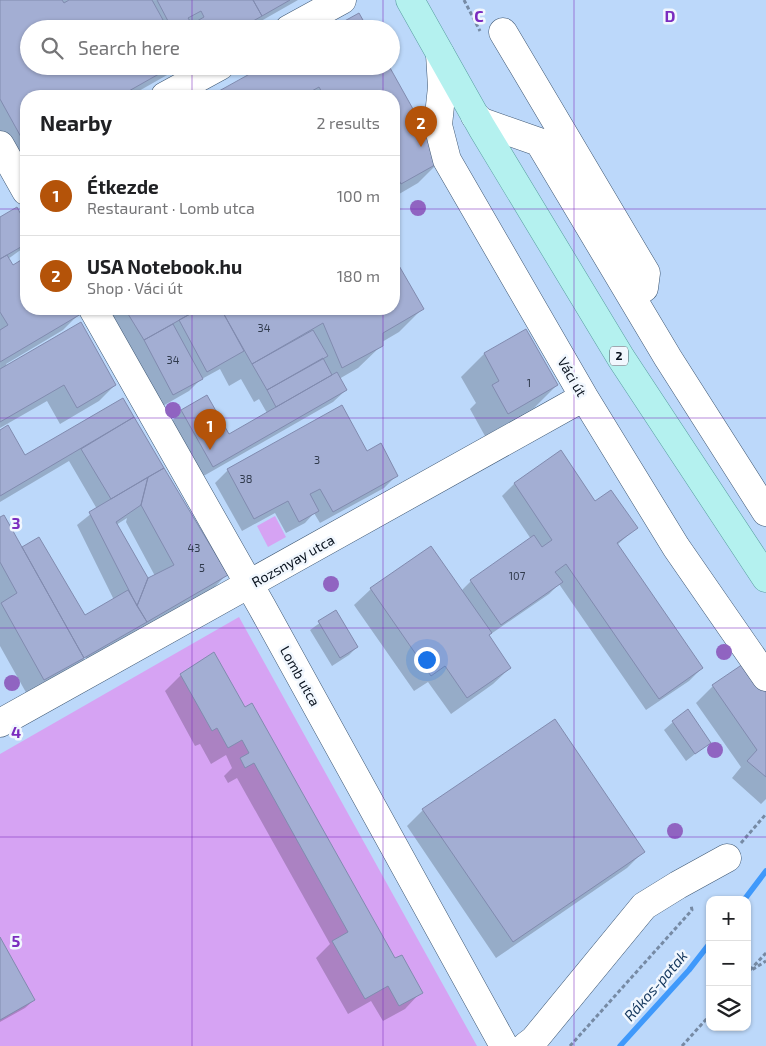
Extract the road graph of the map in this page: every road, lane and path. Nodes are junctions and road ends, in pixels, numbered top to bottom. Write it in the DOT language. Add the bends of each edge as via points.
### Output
graph roads {
  1 [pos="342,0"];
  2 [pos="410,0"];
  3 [pos="305,20"];
  4 [pos="503,32"];
  5 [pos="440,54"];
  6 [pos="204,75"];
  7 [pos="177,90"];
  8 [pos="475,116"];
  9 [pos="0,145"];
  10 [pos="18,182"];
  11 [pos="633,295"];
  12 [pos="96,315"];
  13 [pos="584,397"];
  14 [pos="766,512"];
  15 [pos="766,578"];
  16 [pos="250,585"];
  17 [pos="766,677"];
  18 [pos="0,723"];
  19 [pos="766,814"];
  20 [pos="728,858"];
  21 [pos="678,885"];
  22 [pos="766,953"];
  23 [pos="766,961"];
  24 [pos="751,969"];
  25 [pos="751,969"];
  26 [pos="706,1019"];
  27 [pos="504,1046"];
  28 [pos="526,1046"];
  29 [pos="570,1046"];
  30 [pos="682,1046"];
  1 -- 3 [label="street"];
  2 -- 5 [label="main road, Váci út / 2"];
  4 -- 11 [label="street" via="646,273 644,288"];
  5 -- 8 [label="main road, Váci út / 2"];
  5 -- 13 [label="street, Váci út" via="442,87 438,125 448,160"];
  6 -- 7 [label="street"];
  8 -- 11 [label="street" via="482,122 539,142"];
  8 -- 15 [label="main road, Váci út / 2" via="621,358"];
  9 -- 10 [label="street"];
  11 -- 14 [label="street" via="668,358"];
  12 -- 16 [label="street, Lomb utca"];
  13 -- 16 [label="street, Rozsnyay utca"];
  13 -- 17 [label="street, Váci út" via="676,547"];
  16 -- 18 [label="street, Rozsnyay utca"];
  16 -- 27 [label="street, Lomb utca"];
  19 -- 20 [label="path"];
  20 -- 21 [label="street"];
  21 -- 28 [label="street" via="644,906"];
  21 -- 29 [label="path" via="691,896 692,910"];
  22 -- 24 [label="path"];
  23 -- 25 [label="path"];
  26 -- 30 [label="path"];
}
